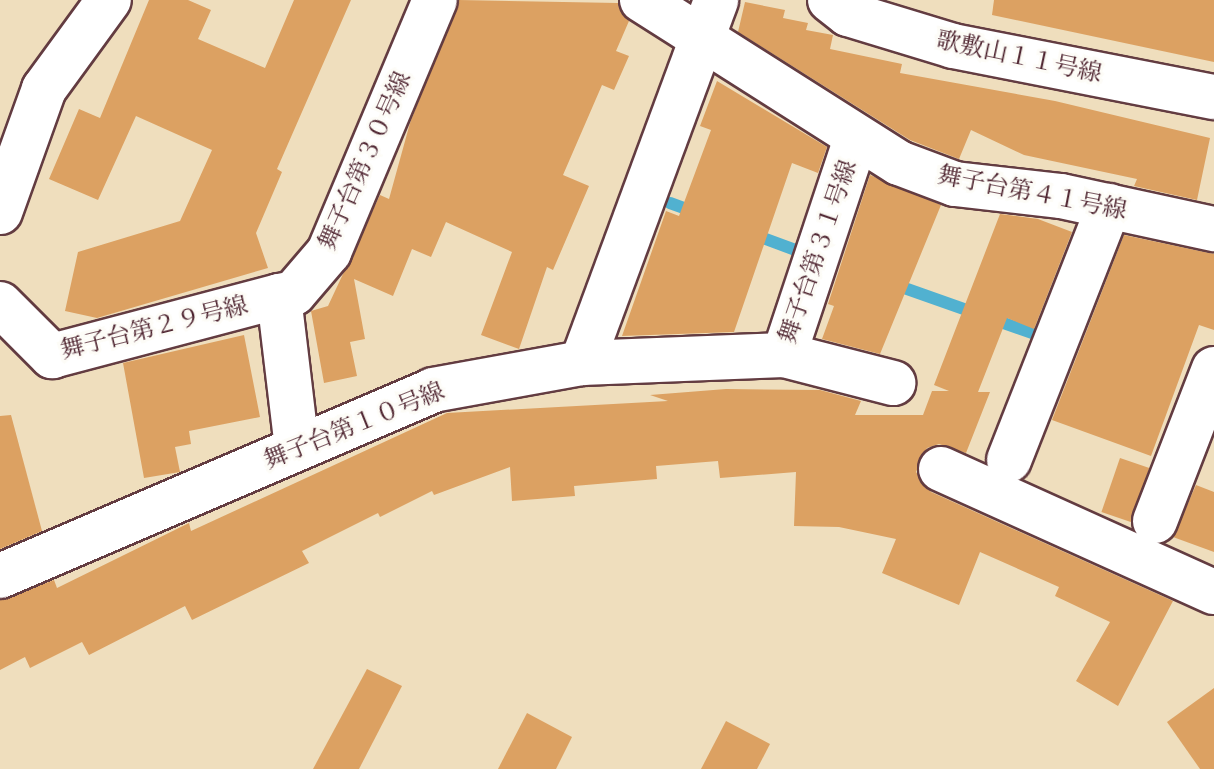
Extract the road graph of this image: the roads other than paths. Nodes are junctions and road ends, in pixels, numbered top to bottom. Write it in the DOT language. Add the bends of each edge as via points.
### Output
graph roads {
  1 [pos="109,0"];
  2 [pos="435,0"];
  3 [pos="642,0"];
  4 [pos="830,0"];
  5 [pos="708,19"];
  6 [pos="1214,97"];
  7 [pos="856,139"];
  8 [pos="1109,206"];
  9 [pos="0,212"];
  10 [pos="1214,229"];
  11 [pos="279,296"];
  12 [pos="0,304"];
  13 [pos="784,355"];
  14 [pos="582,363"];
  15 [pos="1214,369"];
  16 [pos="893,383"];
  17 [pos="297,448"];
  18 [pos="1009,460"];
  19 [pos="941,469"];
  20 [pos="1155,521"];
  21 [pos="0,576"];
  22 [pos="1214,592"];
  1 -- 9 [label="street" via="44,89"];
  2 -- 11 [label="street, 舞子台第３０号線" via="329,252 294,293"];
  3 -- 5 [label="street"];
  4 -- 6 [label="street, 歌敷山１１号線" via="848,14 953,46"];
  5 -- 7 [label="street"];
  5 -- 14 [label="street"];
  7 -- 8 [label="street, 舞子台第４１号線" via="899,163 955,184"];
  7 -- 13 [label="street, 舞子台第３１号線"];
  8 -- 10 [label="street, 舞子台第４１号線"];
  8 -- 18 [label="street"];
  11 -- 12 [label="street, 舞子台第２９号線" via="52,356"];
  11 -- 17 [label="street"];
  13 -- 14 [label="street, 舞子台第３１号線"];
  13 -- 16 [label="street"];
  14 -- 17 [label="street, 舞子台第１０号線" via="433,390"];
  15 -- 20 [label="street"];
  17 -- 21 [label="street, 舞子台第１０号線"];
  19 -- 22 [label="street"];
}
